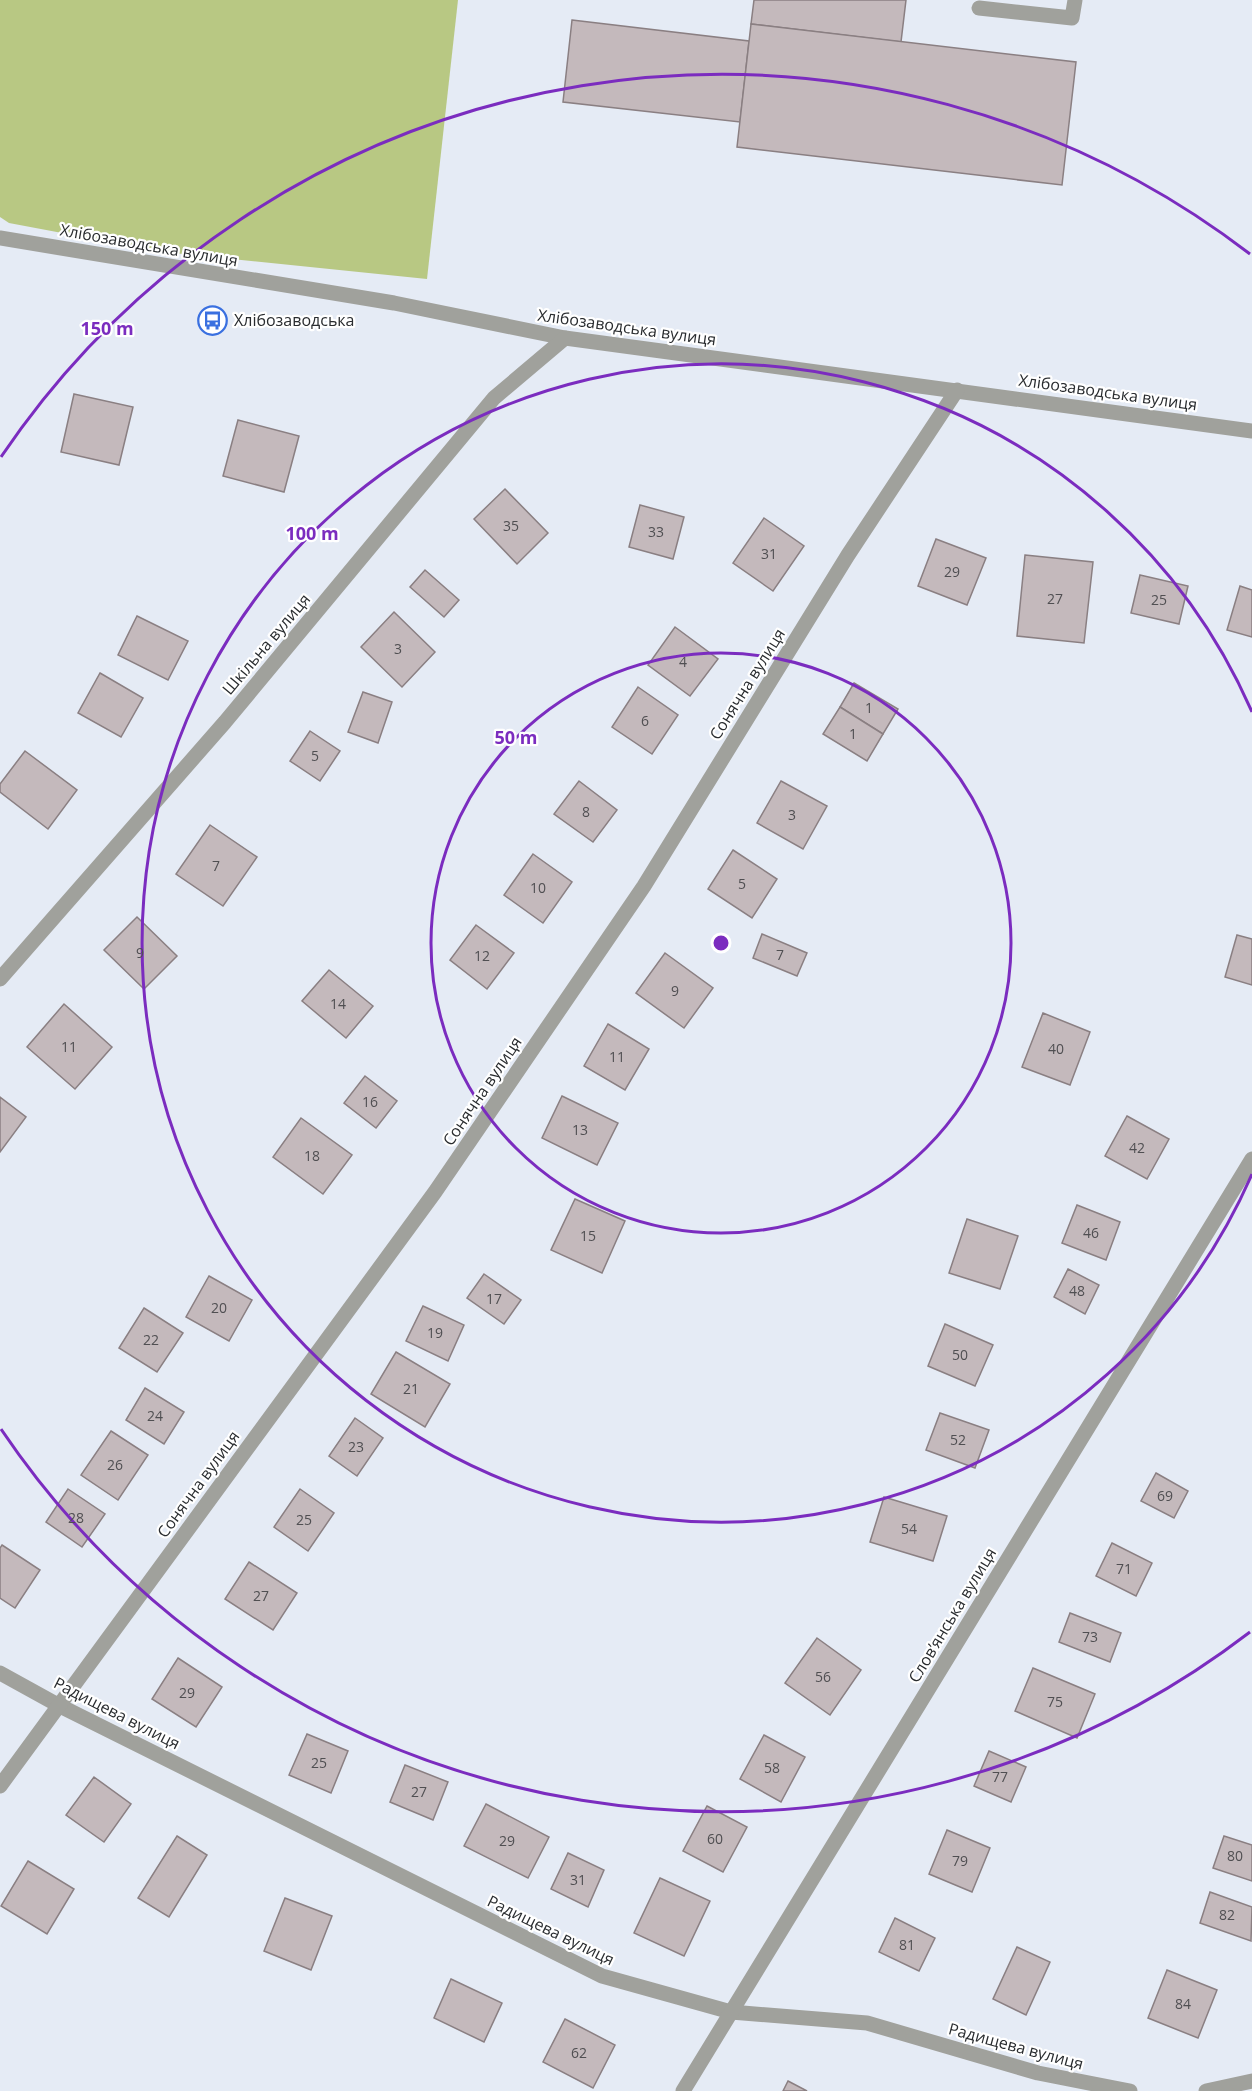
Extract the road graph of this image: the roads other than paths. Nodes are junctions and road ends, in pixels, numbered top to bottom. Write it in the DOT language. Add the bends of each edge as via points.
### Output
graph roads {
  1 [pos="1075,0"];
  2 [pos="979,8"];
  3 [pos="0,238"];
  4 [pos="565,338"];
  5 [pos="957,390"];
  6 [pos="1252,431"];
  7 [pos="0,980"];
  8 [pos="1252,1158"];
  9 [pos="0,1673"];
  10 [pos="58,1705"];
  11 [pos="0,1786"];
  12 [pos="731,2012"];
  13 [pos="1252,2081"];
  14 [pos="683,2091"];
  15 [pos="1130,2091"];
  16 [pos="1206,2091"];
  1 -- 2 [label="street" via="1072,18"];
  3 -- 4 [label="street, Хлібозаводська вулиця" via="394,303"];
  4 -- 5 [label="street, Хлібозаводська вулиця"];
  4 -- 7 [label="street, Шкільна вулиця" via="494,398 225,722"];
  5 -- 6 [label="street, Хлібозаводська вулиця"];
  5 -- 10 [label="street, Сонячна вулиця" via="848,555 644,886 435,1192"];
  8 -- 12 [label="street, Слов’янська вулиця"];
  9 -- 10 [label="street, Радищева вулиця"];
  10 -- 11 [label="street, Сонячна вулиця"];
  10 -- 12 [label="street, Радищева вулиця" via="602,1976"];
  12 -- 14 [label="street, Слов’янська вулиця"];
  12 -- 15 [label="street, Радищева вулиця" via="867,2023 1038,2073"];
  13 -- 16 [label="street"];
}
